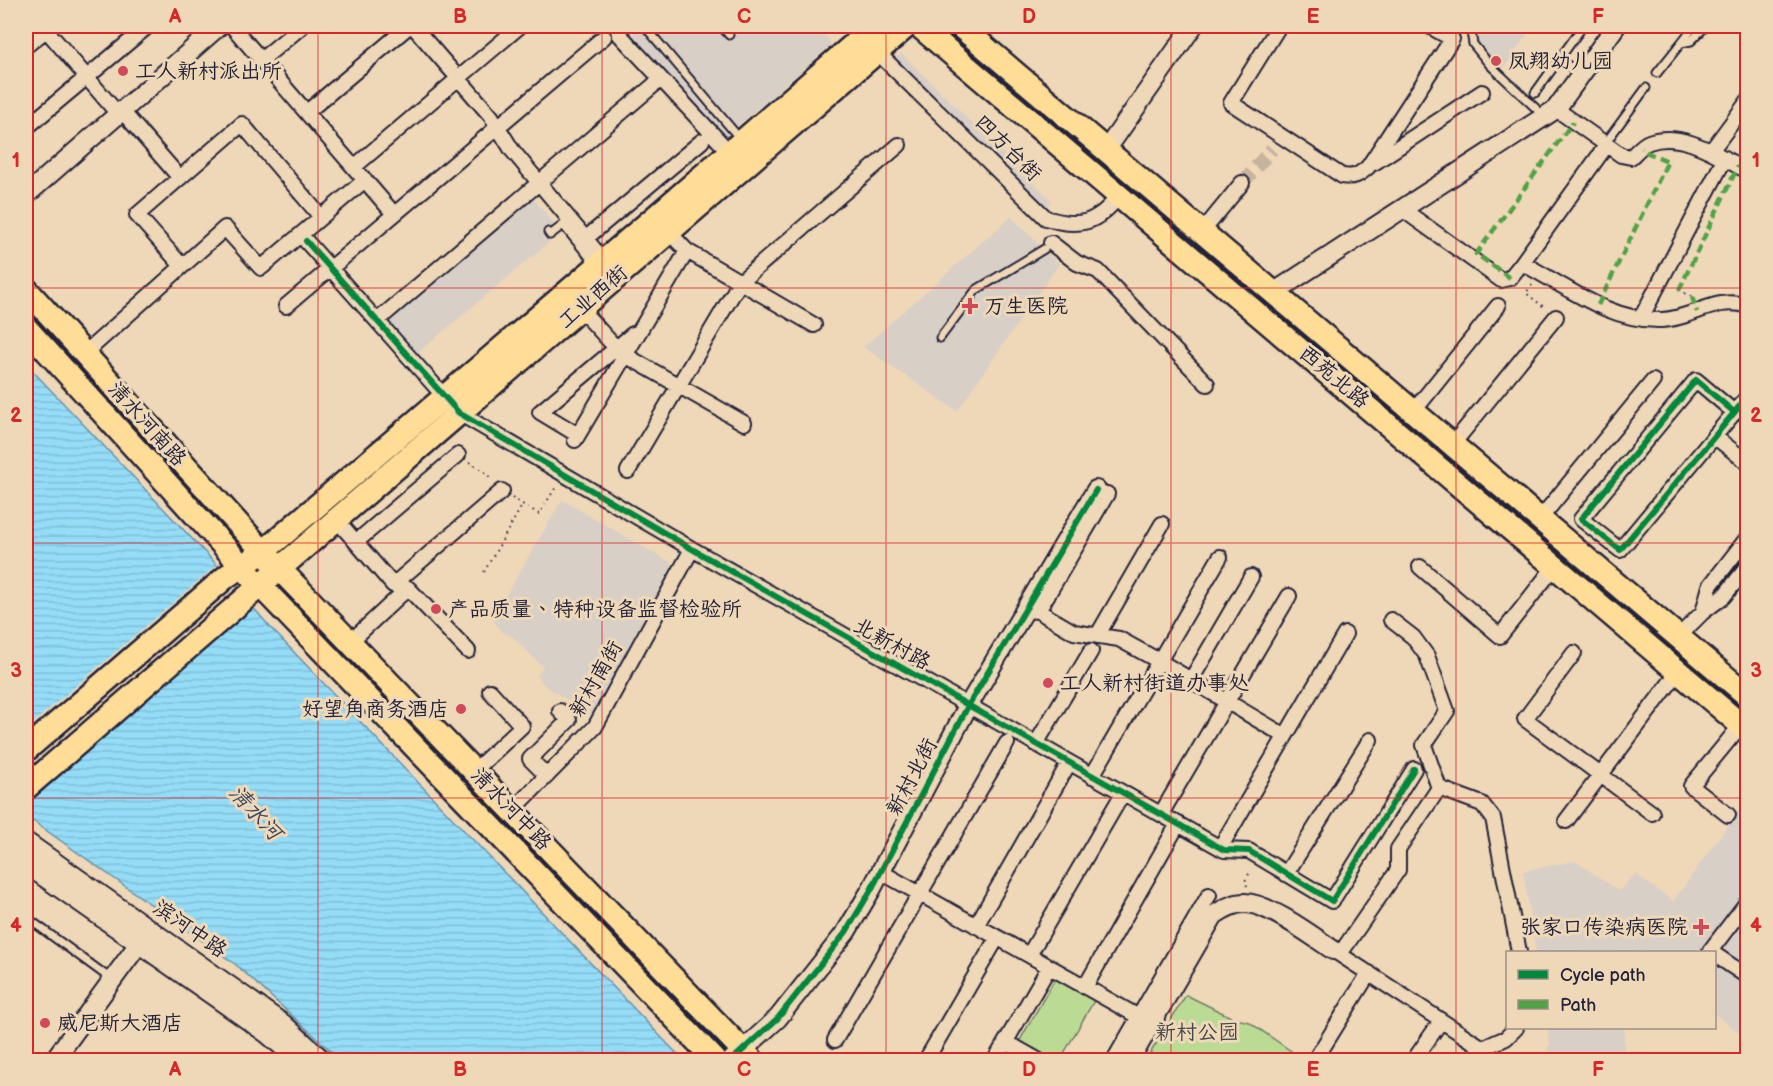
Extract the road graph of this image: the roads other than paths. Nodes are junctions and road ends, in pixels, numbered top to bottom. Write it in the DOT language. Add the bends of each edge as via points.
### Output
graph roads {
  1 [pos="148,26"];
  2 [pos="219,26"];
  3 [pos="232,26"];
  4 [pos="302,26"];
  5 [pos="411,26"];
  6 [pos="520,26"];
  7 [pos="617,26"];
  8 [pos="653,26"];
  9 [pos="721,26"];
  10 [pos="875,26"];
  11 [pos="907,26"];
  12 [pos="919,26"];
  13 [pos="960,26"];
  14 [pos="1193,26"];
  15 [pos="1278,26"];
  16 [pos="1429,26"];
  17 [pos="1470,26"];
  18 [pos="1583,26"];
  19 [pos="1616,26"];
  20 [pos="1694,26"];
  21 [pos="1706,26"];
  22 [pos="47,27"];
  23 [pos="200,32"];
  24 [pos="1450,32"];
  25 [pos="729,35"];
  26 [pos="604,37"];
  27 [pos="1681,43"];
  28 [pos="26,46"];
  29 [pos="878,52"];
  30 [pos="1559,59"];
  31 [pos="261,60"];
  32 [pos="1657,73"];
  33 [pos="1581,75"];
  34 [pos="87,77"];
  35 [pos="458,78"];
  36 [pos="655,84"];
  37 [pos="1646,88"];
  38 [pos="1482,92"];
  39 [pos="1535,93"];
  40 [pos="1748,101"];
  41 [pos="120,112"];
  42 [pos="1550,113"];
  43 [pos="303,115"];
  44 [pos="498,127"];
  45 [pos="26,128"];
  46 [pos="1282,138"];
  47 [pos="702,141"];
  48 [pos="899,145"];
  49 [pos="1605,145"];
  50 [pos="1272,149"];
  51 [pos="1106,150"];
  52 [pos="1711,151"];
  53 [pos="739,154"];
  54 [pos="1725,158"];
  55 [pos="354,167"];
  56 [pos="1368,167"];
  57 [pos="1748,171"];
  58 [pos="180,178"];
  59 [pos="365,180"];
  60 [pos="539,182"];
  61 [pos="1242,183"];
  62 [pos="26,195"];
  63 [pos="1119,196"];
  64 [pos="1402,209"];
  65 [pos="394,214"];
  66 [pos="321,217"];
  67 [pos="1063,224"];
  68 [pos="662,225"];
  69 [pos="548,232"];
  70 [pos="1202,232"];
  71 [pos="585,239"];
  72 [pos="306,240"];
  73 [pos="1048,246"];
  74 [pos="687,251"];
  75 [pos="1522,263"];
  76 [pos="601,264"];
  77 [pos="182,266"];
  78 [pos="330,267"];
  79 [pos="740,282"];
  80 [pos="26,289"];
  81 [pos="1273,293"];
  82 [pos="573,301"];
  83 [pos="1746,302"];
  84 [pos="286,306"];
  85 [pos="1498,306"];
  86 [pos="1556,317"];
  87 [pos="1641,318"];
  88 [pos="378,320"];
  89 [pos="814,325"];
  90 [pos="26,328"];
  91 [pos="940,338"];
  92 [pos="621,352"];
  93 [pos="84,354"];
  94 [pos="1653,381"];
  95 [pos="1207,384"];
  96 [pos="678,386"];
  97 [pos="1748,396"];
  98 [pos="453,404"];
  99 [pos="1413,412"];
  100 [pos="1734,412"];
  101 [pos="744,423"];
  102 [pos="1714,436"];
  103 [pos="1452,445"];
  104 [pos="458,455"];
  105 [pos="1748,463"];
  106 [pos="628,471"];
  107 [pos="502,491"];
  108 [pos="1101,492"];
  109 [pos="336,519"];
  110 [pos="234,520"];
  111 [pos="1539,520"];
  112 [pos="296,524"];
  113 [pos="1162,524"];
  114 [pos="1748,537"];
  115 [pos="313,539"];
  116 [pos="356,542"];
  117 [pos="692,549"];
  118 [pos="1220,557"];
  119 [pos="270,560"];
  120 [pos="1555,566"];
  121 [pos="1748,566"];
  122 [pos="1420,567"];
  123 [pos="239,574"];
  124 [pos="1251,577"];
  125 [pos="300,591"];
  126 [pos="1289,596"];
  127 [pos="1031,610"];
  128 [pos="1703,612"];
  129 [pos="1391,620"];
  130 [pos="1345,634"];
  131 [pos="1097,636"];
  132 [pos="1678,637"];
  133 [pos="350,642"];
  134 [pos="468,651"];
  135 [pos="1091,651"];
  136 [pos="1575,653"];
  137 [pos="1159,661"];
  138 [pos="1678,672"];
  139 [pos="1191,680"];
  140 [pos="490,691"];
  141 [pos="1748,696"];
  142 [pos="1227,700"];
  143 [pos="968,706"];
  144 [pos="560,711"];
  145 [pos="1744,728"];
  146 [pos="1286,736"];
  147 [pos="1370,740"];
  148 [pos="1007,743"];
  149 [pos="1036,744"];
  150 [pos="26,750"];
  151 [pos="1069,763"];
  152 [pos="1414,770"];
  153 [pos="474,771"];
  154 [pos="1600,775"];
  155 [pos="547,776"];
  156 [pos="1092,776"];
  157 [pos="26,788"];
  158 [pos="1439,788"];
  159 [pos="1123,793"];
  160 [pos="512,811"];
  161 [pos="1652,813"];
  162 [pos="1161,814"];
  163 [pos="1728,815"];
  164 [pos="1566,822"];
  165 [pos="1178,824"];
  166 [pos="26,843"];
  167 [pos="1220,848"];
  168 [pos="26,863"];
  169 [pos="881,872"];
  170 [pos="1286,874"];
  171 [pos="919,894"];
  172 [pos="1209,895"];
  173 [pos="1746,906"];
  174 [pos="26,917"];
  175 [pos="976,926"];
  176 [pos="997,938"];
  177 [pos="140,942"];
  178 [pos="1519,951"];
  179 [pos="1710,951"];
  180 [pos="1337,952"];
  181 [pos="1716,955"];
  182 [pos="1029,956"];
  183 [pos="1049,967"];
  184 [pos="1369,973"];
  185 [pos="1748,977"];
  186 [pos="113,980"];
  187 [pos="1085,987"];
  188 [pos="1139,1017"];
  189 [pos="1441,1021"];
  190 [pos="1515,1029"];
  191 [pos="835,1041"];
  192 [pos="1006,1042"];
  193 [pos="1481,1047"];
  194 [pos="743,1057"];
  195 [pos="54,1060"];
  196 [pos="300,1060"];
  197 [pos="321,1060"];
  198 [pos="715,1060"];
  199 [pos="926,1060"];
  200 [pos="995,1060"];
  201 [pos="1038,1060"];
  202 [pos="1114,1060"];
  203 [pos="1130,1060"];
  204 [pos="1315,1060"];
  205 [pos="1414,1060"];
  206 [pos="1472,1060"];
  1 -- 34 [label="street"];
  2 -- 23 [label="street"];
  3 -- 31 [label="street"];
  4 -- 31 [label="street"];
  5 -- 35 [label="street"];
  5 -- 43 [label="street"];
  6 -- 35 [label="street"];
  7 -- 53 [label="street" via="619,34"];
  8 -- 53 [label="lane" via="648,30"];
  9 -- 25 [label="lane"];
  10 -- 53 [label="main road, 工业西街"];
  11 -- 29 [label="main road, 工业西街"];
  12 -- 63 [label="main road, 西苑北路"];
  13 -- 51 [label="main road, 西苑北路"];
  14 -- 51 [label="street"];
  15 -- 46 [label="street" via="1231,103"];
  16 -- 24 [label="street"];
  17 -- 42 [label="lane" via="1473,44 1490,65"];
  18 -- 30 [label="lane"];
  19 -- 33 [label="street"];
  20 -- 27 [label="lane"];
  21 -- 27 [label="lane" via="1691,41"];
  22 -- 28 [label="street"];
  22 -- 34 [label="street"];
  23 -- 41 [label="street"];
  24 -- 56 [label="street"];
  26 -- 44 [label="street"];
  27 -- 32 [label="lane"];
  29 -- 53 [label="main road, 工业西街"];
  29 -- 67 [label="street, 四方台街" via="1046,218"];
  30 -- 33 [label="lane"];
  30 -- 39 [label="lane"];
  31 -- 43 [label="street"];
  33 -- 42 [label="street"];
  34 -- 41 [label="street"];
  34 -- 45 [label="street"];
  35 -- 44 [label="street"];
  35 -- 55 [label="street"];
  36 -- 60 [label="street"];
  37 -- 49 [label="lane"];
  38 -- 56 [label="street"];
  40 -- 52 [label="street"];
  41 -- 58 [label="street"];
  41 -- 62 [label="street"];
  42 -- 49 [label="street"];
  42 -- 64 [label="street" via="1496,153"];
  43 -- 55 [label="street"];
  44 -- 60 [label="street"];
  44 -- 65 [label="street"];
  46 -- 50 [label="street"];
  46 -- 56 [label="street" via="1342,176 1360,175"];
  47 -- 71 [label="street"];
  48 -- 79 [label="street"];
  49 -- 52 [label="street" via="1631,157 1649,142 1670,140 1694,143"];
  49 -- 75 [label="street"];
  51 -- 70 [label="main road, 西苑北路"];
  52 -- 54 [label="street"];
  53 -- 68 [label="main road, 工业西街"];
  54 -- 57 [label="street"];
  54 -- 87 [label="street"];
  55 -- 59 [label="street"];
  58 -- 66 [label="street" via="243,124"];
  58 -- 77 [label="street" via="137,215"];
  59 -- 65 [label="street"];
  59 -- 66 [label="street"];
  60 -- 71 [label="street"];
  60 -- 88 [label="street"];
  61 -- 70 [label="street"];
  63 -- 67 [label="street" via="1099,217"];
  63 -- 120 [label="main road, 西苑北路"];
  64 -- 75 [label="street" via="1501,280 1510,278"];
  64 -- 81 [label="street"];
  65 -- 78 [label="street"];
  66 -- 77 [label="street" via="261,268 225,228"];
  67 -- 73 [label="street"];
  68 -- 74 [label="street"];
  68 -- 76 [label="main road, 工业西街"];
  68 -- 82 [label="main road, 工业西街"];
  69 -- 76 [label="lane" via="550,235 563,225"];
  70 -- 81 [label="main road, 西苑北路"];
  71 -- 76 [label="street"];
  72 -- 78 [label="street, 北新村路"];
  73 -- 91 [label="lane" via="976,290"];
  73 -- 95 [label="street" via="1098,271"];
  74 -- 79 [label="street"];
  74 -- 92 [label="street" via="642,327"];
  75 -- 87 [label="street" via="1612,312"];
  76 -- 82 [label="main road, 工业西街"];
  77 -- 93 [label="street"];
  78 -- 84 [label="street"];
  78 -- 88 [label="street, 北新村路"];
  79 -- 89 [label="street"];
  79 -- 96 [label="street"];
  80 -- 93 [label="main road, 清水河南路"];
  81 -- 99 [label="main road, 西苑北路"];
  82 -- 92 [label="street"];
  82 -- 98 [label="main road, 工业西街"];
  83 -- 87 [label="street" via="1722,302 1679,318"];
  85 -- 99 [label="street"];
  86 -- 103 [label="street"];
  88 -- 98 [label="street, 北新村路"];
  90 -- 123 [label="main road, 清水河南路"];
  92 -- 92 [label="street" via="576,438 540,412"];
  92 -- 96 [label="street"];
  93 -- 110 [label="main road, 清水河南路"];
  94 -- 111 [label="street"];
  96 -- 101 [label="street"];
  96 -- 106 [label="street"];
  97 -- 100 [label="street"];
  98 -- 109 [label="main road, 工业西街"];
  98 -- 112 [label="main road, 工业西街"];
  98 -- 117 [label="street, 北新村路"];
  99 -- 103 [label="main road, 西苑北路"];
  100 -- 102 [label="street"];
  100 -- 102 [label="street" via="1696,381 1581,519 1620,550"];
  102 -- 105 [label="street"];
  103 -- 111 [label="main road, 西苑北路"];
  104 -- 116 [label="street"];
  107 -- 116 [label="street" via="393,585"];
  108 -- 127 [label="street, 新村北街"];
  109 -- 115 [label="main road, 工业西街"];
  109 -- 116 [label="street"];
  110 -- 112 [label="main road" via="267,531"];
  110 -- 119 [label="main road, 清水河南路"];
  111 -- 132 [label="main road, 西苑北路"];
  112 -- 119 [label="main road, 工业西街"];
  113 -- 131 [label="street"];
  114 -- 128 [label="street" via="1710,586"];
  115 -- 119 [label="main road, 工业西街"];
  115 -- 125 [label="main road" via="298,563 296,579"];
  117 -- 143 [label="street, 北新村路"];
  117 -- 155 [label="street, 新村南街" via="595,727"];
  118 -- 137 [label="street"];
  119 -- 123 [label="main road"];
  119 -- 125 [label="main road, 清水河中路"];
  120 -- 122 [label="street" via="1500,636"];
  120 -- 138 [label="main road, 西苑北路"];
  121 -- 128 [label="street" via="1724,596"];
  123 -- 150 [label="main road"];
  123 -- 157 [label="main road"];
  123 -- 198 [label="main road, 清水河中路" via="254,595 272,598"];
  124 -- 139 [label="street"];
  125 -- 133 [label="main road, 清水河中路"];
  126 -- 142 [label="street"];
  127 -- 131 [label="street" via="1074,632"];
  127 -- 143 [label="street, 新村北街"];
  128 -- 132 [label="street"];
  129 -- 158 [label="street" via="1413,637 1427,656 1447,711 1424,745"];
  130 -- 146 [label="street"];
  131 -- 137 [label="street" via="1119,639"];
  132 -- 141 [label="main road, 西苑北路"];
  133 -- 134 [label="street" via="408,588"];
  133 -- 153 [label="main road, 清水河中路"];
  135 -- 149 [label="street"];
  136 -- 154 [label="street" via="1525,719"];
  137 -- 139 [label="street"];
  137 -- 156 [label="street"];
  138 -- 145 [label="main road, 西苑北路"];
  138 -- 154 [label="street"];
  139 -- 142 [label="street"];
  140 -- 153 [label="street" via="522,726"];
  142 -- 146 [label="street"];
  142 -- 162 [label="street"];
  143 -- 149 [label="street, 北新村路"];
  143 -- 169 [label="street, 新村北街"];
  144 -- 155 [label="street" via="569,720 530,759"];
  145 -- 163 [label="street" via="1691,786"];
  146 -- 167 [label="street"];
  147 -- 170 [label="street"];
  148 -- 171 [label="street"];
  149 -- 151 [label="street, 北新村路"];
  151 -- 156 [label="street, 北新村路"];
  151 -- 175 [label="street"];
  152 -- 170 [label="street, 北新村路" via="1332,901"];
  153 -- 160 [label="main road, 清水河中路"];
  154 -- 161 [label="street"];
  154 -- 164 [label="street"];
  155 -- 160 [label="street, 新村南街"];
  156 -- 159 [label="street, 北新村路"];
  158 -- 178 [label="street" via="1482,804 1493,818"];
  158 -- 180 [label="street" via="1398,849 1398,870"];
  159 -- 162 [label="street, 北新村路"];
  159 -- 182 [label="street"];
  160 -- 194 [label="main road, 清水河中路"];
  162 -- 165 [label="street, 北新村路"];
  165 -- 167 [label="street, 北新村路"];
  165 -- 187 [label="street"];
  166 -- 197 [label="main road, 滨河中路" via="283,1025"];
  167 -- 170 [label="street, 北新村路" via="1249,852"];
  168 -- 177 [label="main road, 滨河中路"];
  169 -- 171 [label="street"];
  169 -- 194 [label="street, 新村北街" via="846,932 811,979"];
  171 -- 175 [label="street"];
  171 -- 191 [label="street"];
  172 -- 188 [label="street"];
  173 -- 179 [label="street"];
  174 -- 186 [label="lane"];
  175 -- 176 [label="street"];
  176 -- 182 [label="street"];
  176 -- 199 [label="street"];
  177 -- 186 [label="street"];
  177 -- 196 [label="main road, 滨河中路"];
  180 -- 184 [label="street"];
  180 -- 203 [label="street" via="1273,912 1246,902 1230,905 1214,915"];
  181 -- 185 [label="street"];
  182 -- 183 [label="street"];
  183 -- 187 [label="street"];
  183 -- 192 [label="street"];
  184 -- 189 [label="street"];
  184 -- 204 [label="street"];
  186 -- 195 [label="street"];
  187 -- 188 [label="street"];
  188 -- 202 [label="street"];
  189 -- 193 [label="street"];
  189 -- 205 [label="street"];
  190 -- 193 [label="street" via="1506,1038"];
  192 -- 200 [label="street"];
  192 -- 201 [label="street"];
  193 -- 206 [label="street"];
}
